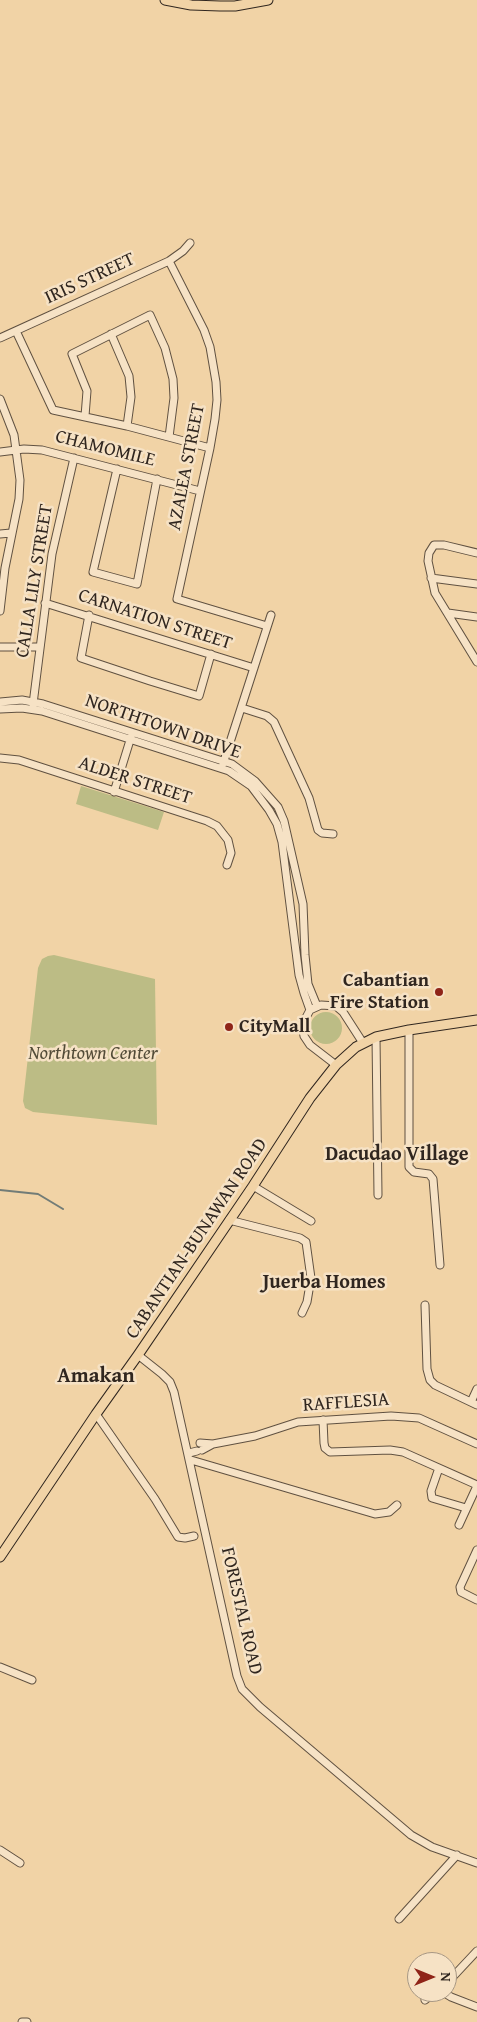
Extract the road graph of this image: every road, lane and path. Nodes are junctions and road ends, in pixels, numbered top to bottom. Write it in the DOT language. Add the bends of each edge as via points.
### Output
graph roads {
  1 [pos="165,0"];
  2 [pos="268,0"];
  3 [pos="190,243"];
  4 [pos="169,261"];
  5 [pos="16,331"];
  6 [pos="112,334"];
  7 [pos="0,338"];
  8 [pos="0,400"];
  9 [pos="85,416"];
  10 [pos="127,426"];
  11 [pos="169,437"];
  12 [pos="210,448"];
  13 [pos="17,449"];
  14 [pos="0,452"];
  15 [pos="74,458"];
  16 [pos="117,469"];
  17 [pos="157,479"];
  18 [pos="200,491"];
  19 [pos="11,533"];
  20 [pos="0,534"];
  21 [pos="477,553"];
  22 [pos="431,578"];
  23 [pos="477,584"];
  24 [pos="0,602"];
  25 [pos="45,603"];
  26 [pos="0,611"];
  27 [pos="448,613"];
  28 [pos="271,615"];
  29 [pos="89,616"];
  30 [pos="477,617"];
  31 [pos="267,626"];
  32 [pos="0,647"];
  33 [pos="40,647"];
  34 [pos="211,654"];
  35 [pos="477,662"];
  36 [pos="254,668"];
  37 [pos="33,701"];
  38 [pos="0,702"];
  39 [pos="242,708"];
  40 [pos="0,709"];
  41 [pos="32,709"];
  42 [pos="133,732"];
  43 [pos="130,740"];
  44 [pos="0,758"];
  45 [pos="224,761"];
  46 [pos="221,769"];
  47 [pos="114,792"];
  48 [pos="333,834"];
  49 [pos="227,865"];
  50 [pos="305,985"];
  51 [pos="313,1008"];
  52 [pos="477,1020"];
  53 [pos="409,1030"];
  54 [pos="376,1038"];
  55 [pos="363,1043"];
  56 [pos="336,1065"];
  57 [pos="253,1186"];
  58 [pos="378,1195"];
  59 [pos="229,1220"];
  60 [pos="311,1221"];
  61 [pos="440,1264"];
  62 [pos="425,1305"];
  63 [pos="302,1314"];
  64 [pos="138,1355"];
  65 [pos="477,1389"];
  66 [pos="474,1403"];
  67 [pos="96,1414"];
  68 [pos="323,1420"];
  69 [pos="477,1444"];
  70 [pos="189,1453"];
  71 [pos="439,1468"];
  72 [pos="477,1486"];
  73 [pos="397,1506"];
  74 [pos="466,1508"];
  75 [pos="458,1525"];
  76 [pos="194,1536"];
  77 [pos="477,1550"];
  78 [pos="0,1557"];
  79 [pos="477,1600"];
  80 [pos="0,1667"];
  81 [pos="32,1680"];
  82 [pos="0,1850"];
  83 [pos="457,1854"];
  84 [pos="20,1863"];
  85 [pos="477,1863"];
  86 [pos="399,1920"];
  87 [pos="477,1951"];
  88 [pos="457,1972"];
  89 [pos="457,2000"];
  90 [pos="477,2006"];
  91 [pos="22,2022"];
  92 [pos="26,2022"];
  1 -- 2 [label="main road" via="220,6"];
  3 -- 4 [label="street, IRIS STREET"];
  4 -- 5 [label="street, IRIS STREET"];
  4 -- 12 [label="street, AZALEA STREET" via="210,347 217,400"];
  5 -- 7 [label="street, IRIS STREET"];
  5 -- 9 [label="street" via="53,410"];
  6 -- 9 [label="street" via="72,354 87,391"];
  6 -- 10 [label="street" via="129,376 131,397"];
  6 -- 11 [label="street" via="150,315 165,348 174,380"];
  8 -- 13 [label="street"];
  9 -- 10 [label="street"];
  10 -- 11 [label="street"];
  11 -- 12 [label="street"];
  12 -- 18 [label="street, AZALEA STREET"];
  13 -- 14 [label="street, CHAMOMILE"];
  13 -- 15 [label="street, CHAMOMILE" via="42,450"];
  13 -- 19 [label="street" via="19,499"];
  15 -- 16 [label="street, CHAMOMILE"];
  15 -- 25 [label="street, CALLA LILY STREET" via="52,554"];
  16 -- 17 [label="street, CHAMOMILE"];
  16 -- 17 [label="street" via="93,572 136,584"];
  17 -- 18 [label="street, CHAMOMILE"];
  18 -- 31 [label="street, AZALEA STREET" via="177,599"];
  19 -- 20 [label="street"];
  19 -- 24 [label="street"];
  21 -- 22 [label="street" via="434,545 428,562"];
  22 -- 23 [label="street"];
  22 -- 27 [label="street"];
  24 -- 26 [label="street"];
  25 -- 29 [label="street, CARNATION STREET"];
  25 -- 33 [label="street, CALLA LILY STREET"];
  27 -- 30 [label="street"];
  27 -- 35 [label="street"];
  28 -- 31 [label="street"];
  29 -- 34 [label="street, CARNATION STREET"];
  29 -- 34 [label="street" via="81,658 150,681 199,696"];
  31 -- 36 [label="street"];
  32 -- 33 [label="street"];
  33 -- 37 [label="street, CALLA LILY STREET"];
  34 -- 36 [label="street, CARNATION STREET"];
  36 -- 39 [label="street"];
  37 -- 38 [label="street, NORTHTOWN DRIVE"];
  37 -- 41 [label="street, CALLA LILY STREET"];
  37 -- 42 [label="street, NORTHTOWN DRIVE"];
  39 -- 45 [label="street"];
  39 -- 48 [label="street" via="267,716 274,722 309,798 318,830"];
  40 -- 41 [label="street, NORTHTOWN DRIVE"];
  41 -- 43 [label="street, NORTHTOWN DRIVE"];
  42 -- 43 [label="street"];
  42 -- 45 [label="street, NORTHTOWN DRIVE"];
  43 -- 46 [label="street, NORTHTOWN DRIVE"];
  43 -- 47 [label="street"];
  44 -- 47 [label="street, ALDER STREET" via="19,760"];
  45 -- 46 [label="street"];
  45 -- 50 [label="street, NORTHTOWN DRIVE" via="255,781 278,806 284,821 303,904"];
  46 -- 50 [label="street, NORTHTOWN DRIVE" via="251,786 277,824"];
  47 -- 49 [label="street, ALDER STREET" via="217,826 231,848"];
  50 -- 51 [label="street, NORTHTOWN DRIVE"];
  51 -- 55 [label="street" via="326,1004 340,1009"];
  51 -- 56 [label="street" via="302,1024 304,1036 310,1045"];
  52 -- 53 [label="main road, CABANTIAN-BUNAWAN ROAD"];
  53 -- 54 [label="main road, CABANTIAN-BUNAWAN ROAD"];
  53 -- 61 [label="street" via="409,1167 414,1172 429,1174 433,1179"];
  54 -- 55 [label="main road, CABANTIAN-BUNAWAN ROAD"];
  54 -- 58 [label="street"];
  55 -- 56 [label="main road, CABANTIAN-BUNAWAN ROAD"];
  56 -- 57 [label="main road, CABANTIAN-BUNAWAN ROAD" via="310,1098"];
  57 -- 59 [label="main road, CABANTIAN-BUNAWAN ROAD"];
  57 -- 60 [label="street"];
  59 -- 63 [label="street" via="306,1242 311,1278"];
  59 -- 64 [label="main road, CABANTIAN-BUNAWAN ROAD"];
  62 -- 66 [label="street" via="428,1377 435,1385"];
  64 -- 67 [label="main road, CABANTIAN-BUNAWAN ROAD"];
  64 -- 70 [label="street, FORESTAL ROAD" via="170,1382"];
  65 -- 66 [label="street"];
  67 -- 76 [label="street" via="178,1537"];
  67 -- 78 [label="main road, CABANTIAN-BUNAWAN ROAD"];
  68 -- 69 [label="street, RAFFLESIA" via="410,1416"];
  68 -- 70 [label="street, RAFFLESIA" via="298,1422 255,1436 199,1447"];
  68 -- 71 [label="street" via="325,1448 330,1452 397,1450"];
  70 -- 73 [label="street" via="375,1514 389,1512"];
  70 -- 83 [label="street, FORESTAL ROAD" via="242,1689 260,1708 410,1835 432,1847"];
  71 -- 72 [label="street"];
  71 -- 74 [label="street" via="431,1491 432,1498"];
  72 -- 74 [label="street"];
  74 -- 75 [label="street"];
  77 -- 79 [label="street" via="460,1586 461,1592"];
  80 -- 81 [label="street"];
  82 -- 84 [label="street"];
  83 -- 85 [label="street, FORESTAL ROAD"];
  83 -- 86 [label="street"];
  87 -- 88 [label="street"];
  89 -- 90 [label="street"];
  91 -- 92 [label="street"];
}
